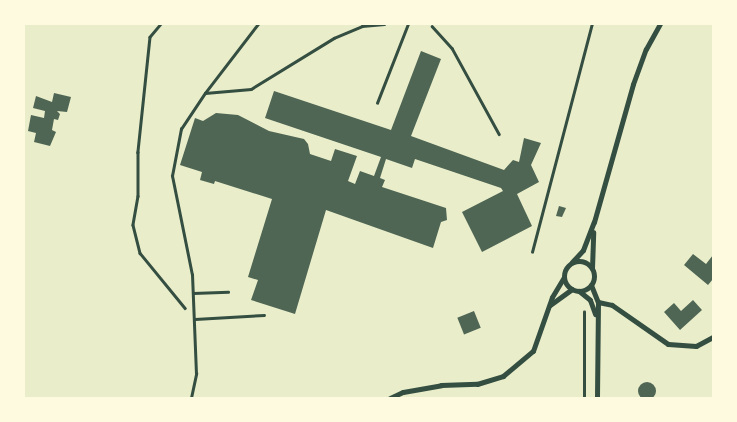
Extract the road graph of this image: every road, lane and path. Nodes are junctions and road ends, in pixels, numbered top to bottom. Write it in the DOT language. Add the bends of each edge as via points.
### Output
graph roads {
  1 [pos="161,24"];
  2 [pos="258,24"];
  3 [pos="384,24"];
  4 [pos="408,24"];
  5 [pos="417,24"];
  6 [pos="592,24"];
  7 [pos="660,24"];
  8 [pos="432,25"];
  9 [pos="206,93"];
  10 [pos="377,103"];
  11 [pos="499,134"];
  12 [pos="594,222"];
  13 [pos="532,252"];
  14 [pos="572,262"];
  15 [pos="592,268"];
  16 [pos="564,277"];
  17 [pos="592,285"];
  18 [pos="572,289"];
  19 [pos="578,291"];
  20 [pos="193,292"];
  21 [pos="228,292"];
  22 [pos="590,300"];
  23 [pos="598,302"];
  24 [pos="550,305"];
  25 [pos="264,315"];
  26 [pos="596,316"];
  27 [pos="195,319"];
  28 [pos="713,337"];
  29 [pos="191,398"];
  30 [pos="390,398"];
  31 [pos="584,398"];
  32 [pos="597,398"];
  1 -- 27 [label="path" via="150,38 133,225 140,252"];
  2 -- 9 [label="lane"];
  3 -- 9 [label="lane" via="362,26 334,38 251,89"];
  4 -- 10 [label="lane"];
  5 -- 8 [label="lane"];
  6 -- 13 [label="lane"];
  7 -- 12 [label="street" via="646,49 633,84"];
  8 -- 11 [label="lane" via="452,48"];
  9 -- 20 [label="lane" via="181,129 172,176"];
  12 -- 14 [label="street" via="583,250"];
  12 -- 15 [label="street"];
  14 -- 15 [label="street" via="581,261"];
  14 -- 16 [label="street"];
  15 -- 17 [label="street"];
  16 -- 18 [label="street"];
  16 -- 24 [label="street"];
  17 -- 19 [label="street"];
  17 -- 23 [label="street"];
  18 -- 19 [label="street"];
  18 -- 24 [label="street"];
  19 -- 22 [label="street"];
  20 -- 21 [label="lane"];
  20 -- 27 [label="lane"];
  22 -- 26 [label="street"];
  22 -- 31 [label="path" via="584,306"];
  23 -- 26 [label="street"];
  23 -- 28 [label="street" via="612,304 668,344 696,346"];
  24 -- 30 [label="street" via="533,351 503,376 477,384 441,385"];
  25 -- 27 [label="lane"];
  26 -- 32 [label="street"];
  27 -- 29 [label="lane" via="196,374"];
}
